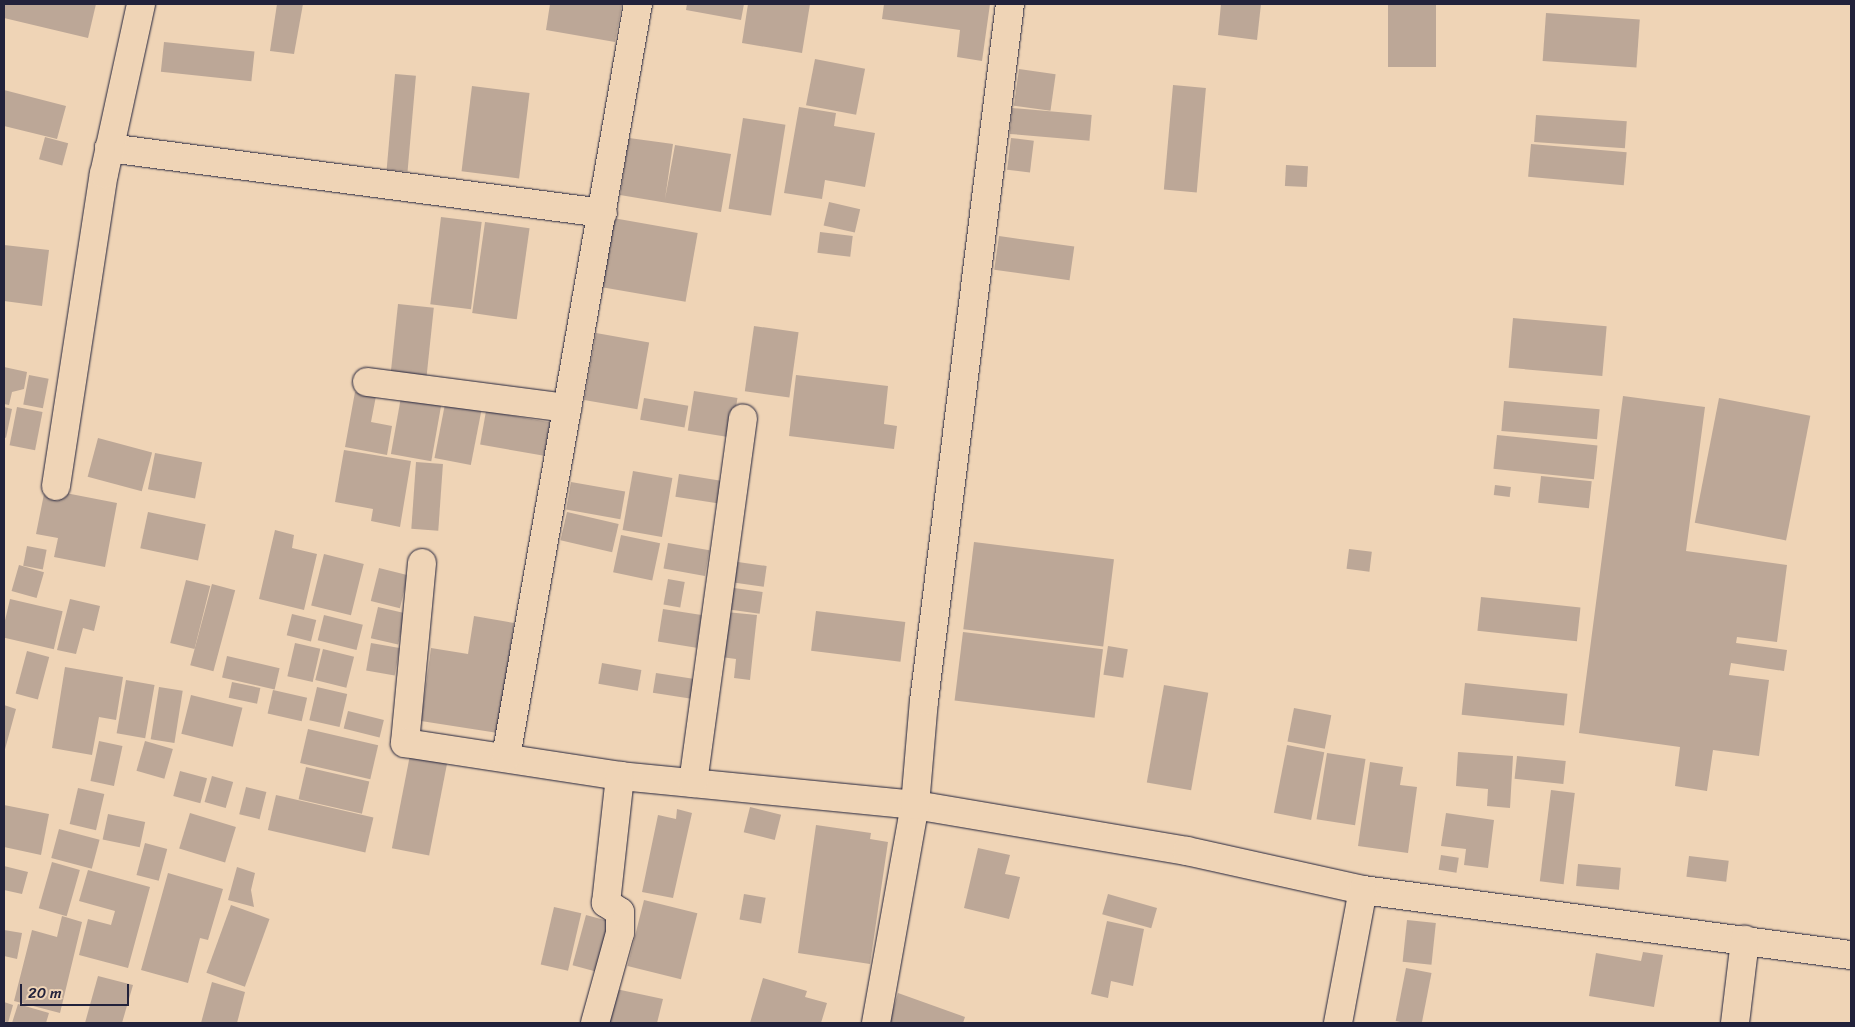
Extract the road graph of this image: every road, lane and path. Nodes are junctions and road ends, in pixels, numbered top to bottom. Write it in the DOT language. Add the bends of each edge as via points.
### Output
graph roads {
  1 [pos="141,4"];
  2 [pos="638,4"];
  3 [pos="1010,4"];
  4 [pos="109,148"];
  5 [pos="603,213"];
  6 [pos="367,382"];
  7 [pos="567,408"];
  8 [pos="742,418"];
  9 [pos="56,486"];
  10 [pos="422,563"];
  11 [pos="506,757"];
  12 [pos="620,776"];
  13 [pos="694,783"];
  14 [pos="915,806"];
  15 [pos="1363,890"];
  16 [pos="1745,940"];
  17 [pos="1851,955"];
  18 [pos="595,1023"];
  19 [pos="876,1023"];
  20 [pos="1338,1023"];
  21 [pos="1735,1023"];
  1 -- 4 [label="street"];
  2 -- 5 [label="street"];
  3 -- 14 [label="street" via="925,691"];
  4 -- 5 [label="street"];
  4 -- 9 [label="street"];
  5 -- 7 [label="street"];
  6 -- 7 [label="street"];
  7 -- 11 [label="street"];
  8 -- 13 [label="street"];
  10 -- 11 [label="street" via="405,743"];
  11 -- 12 [label="street"];
  12 -- 13 [label="street"];
  12 -- 18 [label="street" via="606,903 620,912 620,933"];
  13 -- 14 [label="street"];
  14 -- 15 [label="street" via="1187,851"];
  14 -- 19 [label="street"];
  15 -- 16 [label="street"];
  15 -- 20 [label="street"];
  16 -- 17 [label="street"];
  16 -- 21 [label="street"];
}
